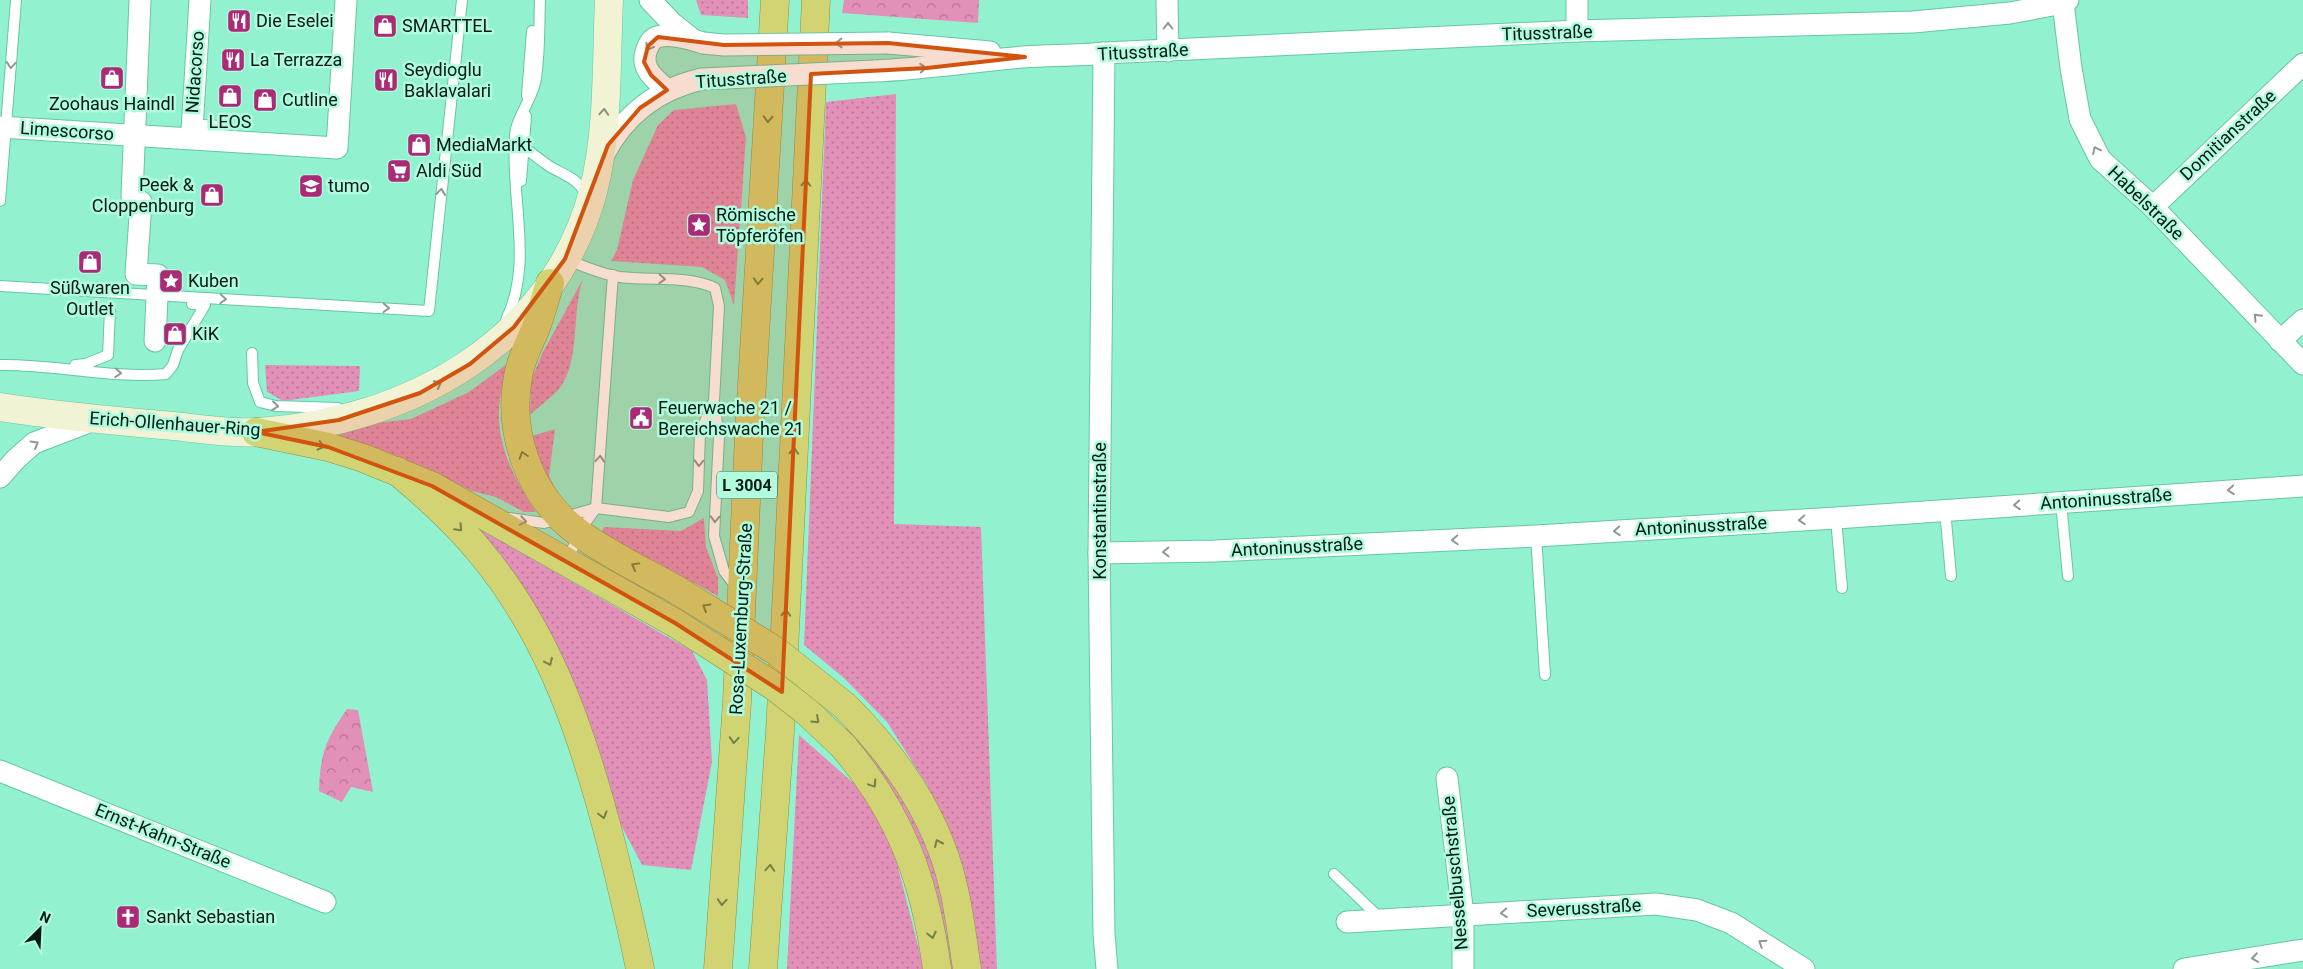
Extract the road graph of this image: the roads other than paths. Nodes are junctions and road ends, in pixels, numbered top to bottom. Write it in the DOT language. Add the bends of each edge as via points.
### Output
graph roads {
  1 [pos="16,0"];
  2 [pos="140,0"];
  3 [pos="200,0"];
  4 [pos="213,0"];
  5 [pos="347,0"];
  6 [pos="462,0"];
  7 [pos="534,0"];
  8 [pos="540,0"];
  9 [pos="609,0"];
  10 [pos="650,0"];
  11 [pos="816,0"];
  12 [pos="1167,0"];
  13 [pos="1578,0"];
  14 [pos="2066,1"];
  15 [pos="774,5"];
  16 [pos="1577,31"];
  17 [pos="698,41"];
  18 [pos="1168,51"];
  19 [pos="1104,54"];
  20 [pos="1025,57"];
  21 [pos="2303,64"];
  22 [pos="668,90"];
  23 [pos="0,127"];
  24 [pos="134,136"];
  25 [pos="515,140"];
  26 [pos="205,141"];
  27 [pos="338,144"];
  28 [pos="600,160"];
  29 [pos="521,181"];
  30 [pos="0,201"];
  31 [pos="589,203"];
  32 [pos="2153,207"];
  33 [pos="565,259"];
  34 [pos="613,275"];
  35 [pos="550,283"];
  36 [pos="0,286"];
  37 [pos="111,298"];
  38 [pos="110,311"];
  39 [pos="2303,320"];
  40 [pos="155,341"];
  41 [pos="2280,341"];
  42 [pos="493,346"];
  43 [pos="252,353"];
  44 [pos="2303,364"];
  45 [pos="0,365"];
  46 [pos="52,367"];
  47 [pos="714,401"];
  48 [pos="0,407"];
  49 [pos="380,409"];
  50 [pos="95,420"];
  51 [pos="256,432"];
  52 [pos="398,471"];
  53 [pos="0,477"];
  54 [pos="2303,486"];
  55 [pos="2061,502"];
  56 [pos="596,508"];
  57 [pos="1945,510"];
  58 [pos="483,513"];
  59 [pos="1836,518"];
  60 [pos="570,526"];
  61 [pos="1536,536"];
  62 [pos="1099,554"];
  63 [pos="570,562"];
  64 [pos="1951,576"];
  65 [pos="2068,576"];
  66 [pos="1842,588"];
  67 [pos="743,595"];
  68 [pos="1546,675"];
  69 [pos="0,771"];
  70 [pos="1447,778"];
  71 [pos="1334,874"];
  72 [pos="325,902"];
  73 [pos="1462,916"];
  74 [pos="1382,920"];
  75 [pos="1348,922"];
  76 [pos="2303,950"];
  77 [pos="640,969"];
  78 [pos="718,969"];
  79 [pos="762,969"];
  80 [pos="937,969"];
  81 [pos="967,969"];
  82 [pos="1107,969"];
  83 [pos="1463,969"];
  84 [pos="1804,969"];
  85 [pos="2184,969"];
  1 -- 30 [label="lane, one-way"];
  2 -- 24 [label="street"];
  3 -- 27 [label="street, Nidacorso" via="192,130"];
  4 -- 26 [label="street, Nidacorso"];
  5 -- 27 [label="street"];
  5 -- 27 [label="street"];
  36 -- 6 [label="lane, one-way" via="429,311"];
  7 -- 29 [label="lane"];
  8 -- 25 [label="lane" via="535,84 514,134"];
  28 -- 9 [label="main road, Erich-Ollenhauer-Ring, one-way"];
  10 -- 17 [label="street, Titusstraße" via="672,23"];
  79 -- 11 [label="highway, L 3004, one-way" via="780,732"];
  18 -- 12 [label="street, one-way"];
  13 -- 16 [label="street"];
  14 -- 16 [label="street, Titusstraße" via="2010,13 1913,22"];
  32 -- 14 [label="street, Habelstraße, one-way" via="2100,159 2080,119 2071,68"];
  15 -- 67 [label="highway, Rosa-Luxemburg-Straße / L 3004, one-way"];
  16 -- 18 [label="street, Titusstraße"];
  20 -- 17 [label="street, Titusstraße, one-way, bridge" via="888,42 724,46"];
  17 -- 22 [label="street, Titusstraße, one-way" via="658,36 648,46 646,69"];
  18 -- 19 [label="street, Titusstraße"];
  19 -- 20 [label="street, Titusstraße"];
  19 -- 62 [label="street, Konstantinstraße"];
  22 -- 20 [label="street, Titusstraße, one-way, bridge" via="702,79 927,68"];
  21 -- 32 [label="street, Domitianstraße"];
  22 -- 28 [label="street, Titusstraße" via="628,119"];
  23 -- 24 [label="street, Limescorso"];
  24 -- 26 [label="street"];
  24 -- 40 [label="street" via="132,196 141,202 136,274 158,276"];
  25 -- 31 [label="lane" via="581,185"];
  25 -- 42 [label="lane" via="519,284 514,304"];
  26 -- 27 [label="street"];
  28 -- 31 [label="main road, Erich-Ollenhauer-Ring"];
  31 -- 33 [label="main road, Erich-Ollenhauer-Ring"];
  41 -- 32 [label="street, Habelstraße, one-way"];
  33 -- 34 [label="lane"];
  33 -- 35 [label="main road, Erich-Ollenhauer-Ring"];
  34 -- 47 [label="lane, one-way" via="698,281 715,288 719,306"];
  56 -- 34 [label="lane, one-way"];
  35 -- 42 [label="main road, Erich-Ollenhauer-Ring" via="527,313"];
  60 -- 35 [label="highway, one-way" via="541,492 527,466 520,446 515,407 519,371"];
  46 -- 37 [label="lane, one-way" via="166,374 205,305"];
  38 -- 46 [label="lane" via="108,355 86,364"];
  39 -- 41 [label="street"];
  41 -- 44 [label="street, Habelstraße"];
  49 -- 42 [label="main road, Erich-Ollenhauer-Ring, one-way" via="446,380"];
  43 -- 49 [label="lane, one-way" via="256,395 260,402 267,405"];
  45 -- 46 [label="lane"];
  47 -- 56 [label="lane, one-way" via="700,433 698,491 689,512 669,517"];
  47 -- 67 [label="lane, one-way" via="719,437 714,536 724,571"];
  48 -- 50 [label="main road, Erich-Ollenhauer-Ring"];
  49 -- 51 [label="main road, Erich-Ollenhauer-Ring" via="298,428"];
  50 -- 51 [label="main road, Erich-Ollenhauer-Ring"];
  53 -- 50 [label="street, one-way" via="34,443"];
  51 -- 52 [label="highway, one-way" via="328,447"];
  52 -- 58 [label="highway"];
  52 -- 77 [label="highway, one-way" via="482,553 524,613 543,648 587,754"];
  54 -- 55 [label="street, Antoninusstraße, one-way"];
  55 -- 57 [label="street, Antoninusstraße, one-way"];
  55 -- 65 [label="lane"];
  56 -- 60 [label="lane"];
  56 -- 60 [label="lane"];
  57 -- 59 [label="street, Antoninusstraße"];
  57 -- 64 [label="lane"];
  58 -- 60 [label="lane, one-way"];
  58 -- 63 [label="highway"];
  59 -- 61 [label="street, Antoninusstraße, one-way"];
  59 -- 66 [label="lane"];
  60 -- 63 [label="lane"];
  81 -- 60 [label="highway, one-way, bridge" via="954,889 942,850 909,784 869,730 845,706 776,651"];
  61 -- 62 [label="street, Antoninusstraße, one-way"];
  61 -- 68 [label="lane"];
  62 -- 82 [label="street, Konstantinstraße"];
  63 -- 80 [label="highway, one-way, bridge" via="747,667 807,712 843,746 883,800 913,862 934,943"];
  67 -- 78 [label="highway, Rosa-Luxemburg-Straße / L 3004, one-way"];
  69 -- 72 [label="street, Ernst-Kahn-Straße"];
  70 -- 73 [label="street, Nesselbuschstraße"];
  71 -- 74 [label="lane"];
  73 -- 74 [label="street, Severusstraße"];
  73 -- 83 [label="street, Nesselbuschstraße"];
  84 -- 73 [label="street, Severusstraße, one-way" via="1731,923 1697,910 1646,904"];
  74 -- 75 [label="street, Severusstraße"];
  76 -- 85 [label="street, one-way"];
}
